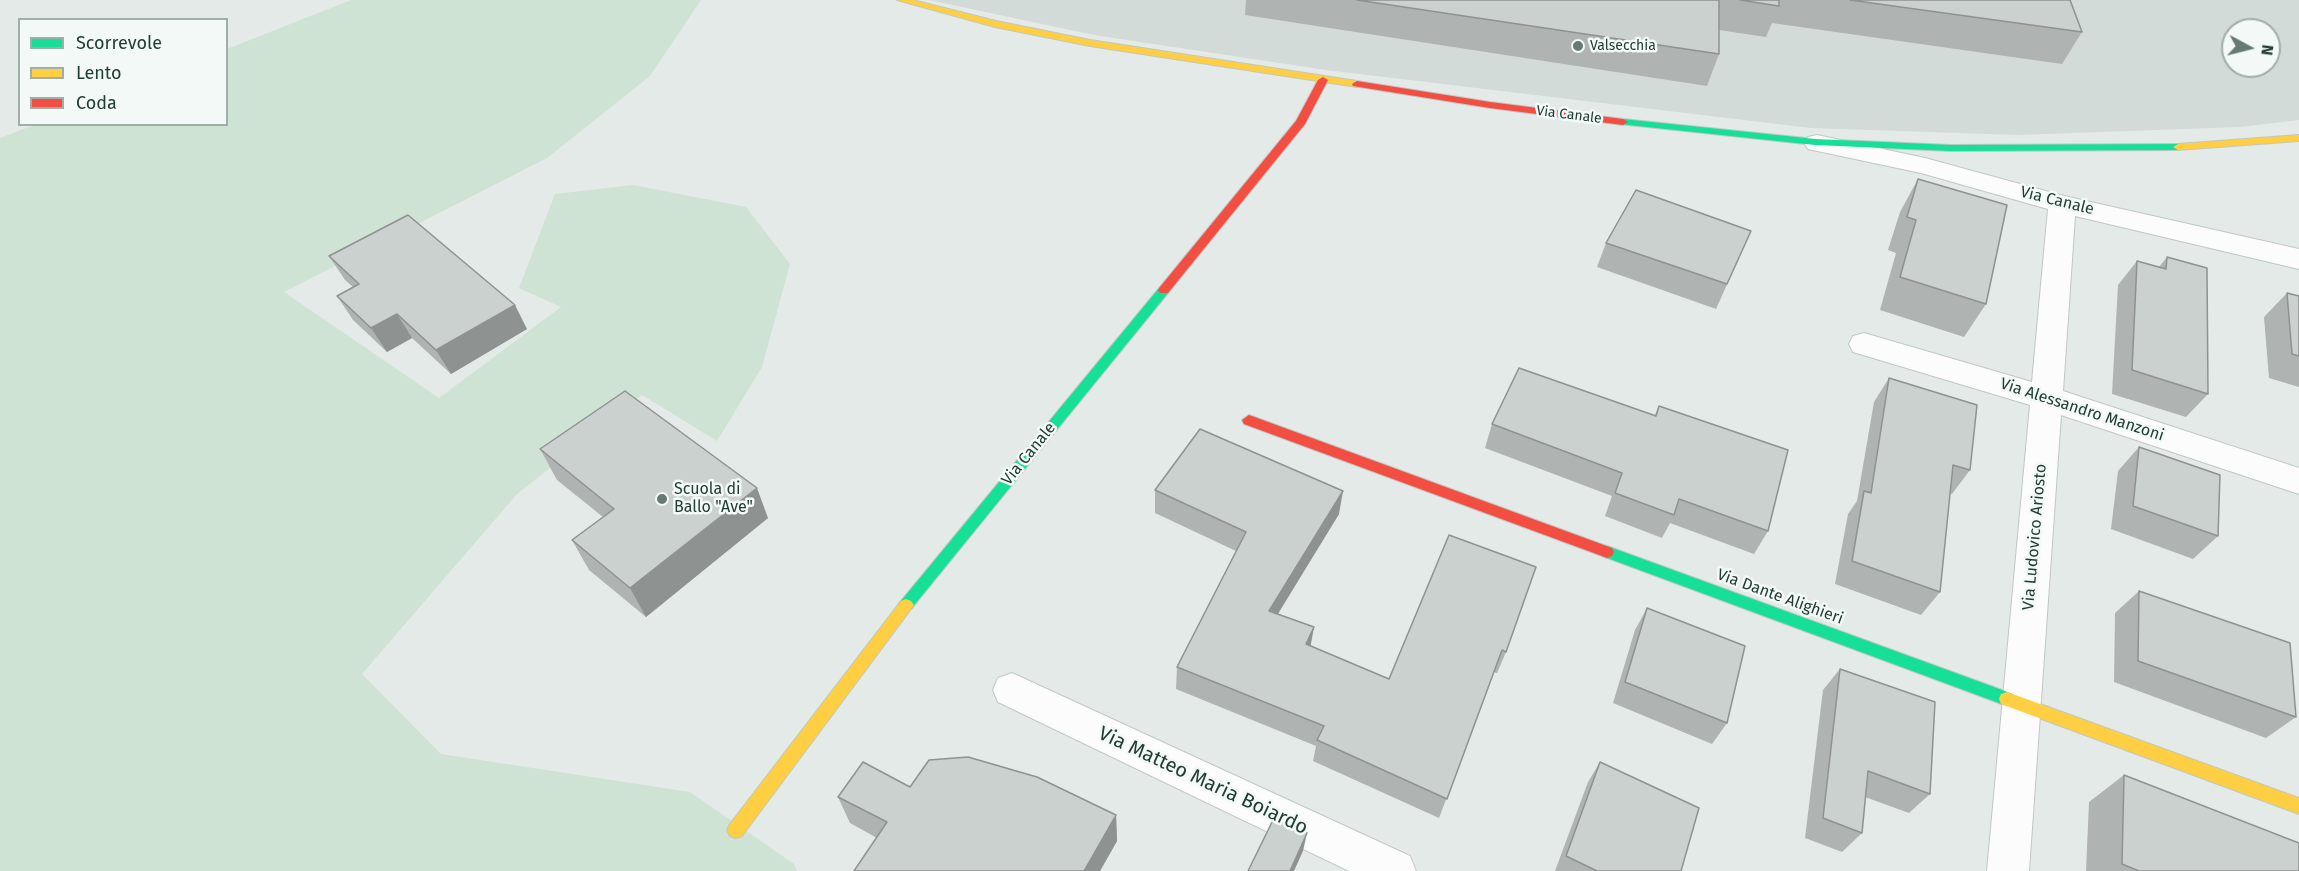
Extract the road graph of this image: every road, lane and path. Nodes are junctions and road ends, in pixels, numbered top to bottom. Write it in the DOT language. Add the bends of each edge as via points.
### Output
graph roads {
  1 [pos="902,0"];
  2 [pos="1323,80"];
  3 [pos="2299,138"];
  4 [pos="1815,142"];
  5 [pos="2062,204"];
  6 [pos="2297,257"];
  7 [pos="1864,344"];
  8 [pos="2046,398"];
  9 [pos="1249,420"];
  10 [pos="2299,481"];
  11 [pos="1012,690"];
  12 [pos="2022,704"];
  13 [pos="2299,806"];
  14 [pos="736,830"];
  15 [pos="1395,871"];
  16 [pos="2008,871"];
  1 -- 2 [label="street, Via Canale" via="1090,43"];
  2 -- 4 [label="street, Via Canale" via="1610,121"];
  2 -- 14 [label="street, Via Canale" via="1301,122 885,631"];
  3 -- 4 [label="street, Via Canale" via="2154,149 1951,148"];
  4 -- 5 [label="street, Via Canale" via="1925,166"];
  5 -- 6 [label="street, Via Canale"];
  5 -- 8 [label="street, Via Ludovico Ariosto"];
  7 -- 8 [label="street, Via Alessandro Manzoni"];
  8 -- 10 [label="street, Via Alessandro Manzoni"];
  8 -- 12 [label="street, Via Ludovico Ariosto"];
  9 -- 12 [label="street, Via Dante Alighieri"];
  11 -- 15 [label="street, Via Matteo Maria Boiardo"];
  12 -- 13 [label="street, Via Dante Alighieri"];
  12 -- 16 [label="street, Via Ludovico Ariosto"];
}
